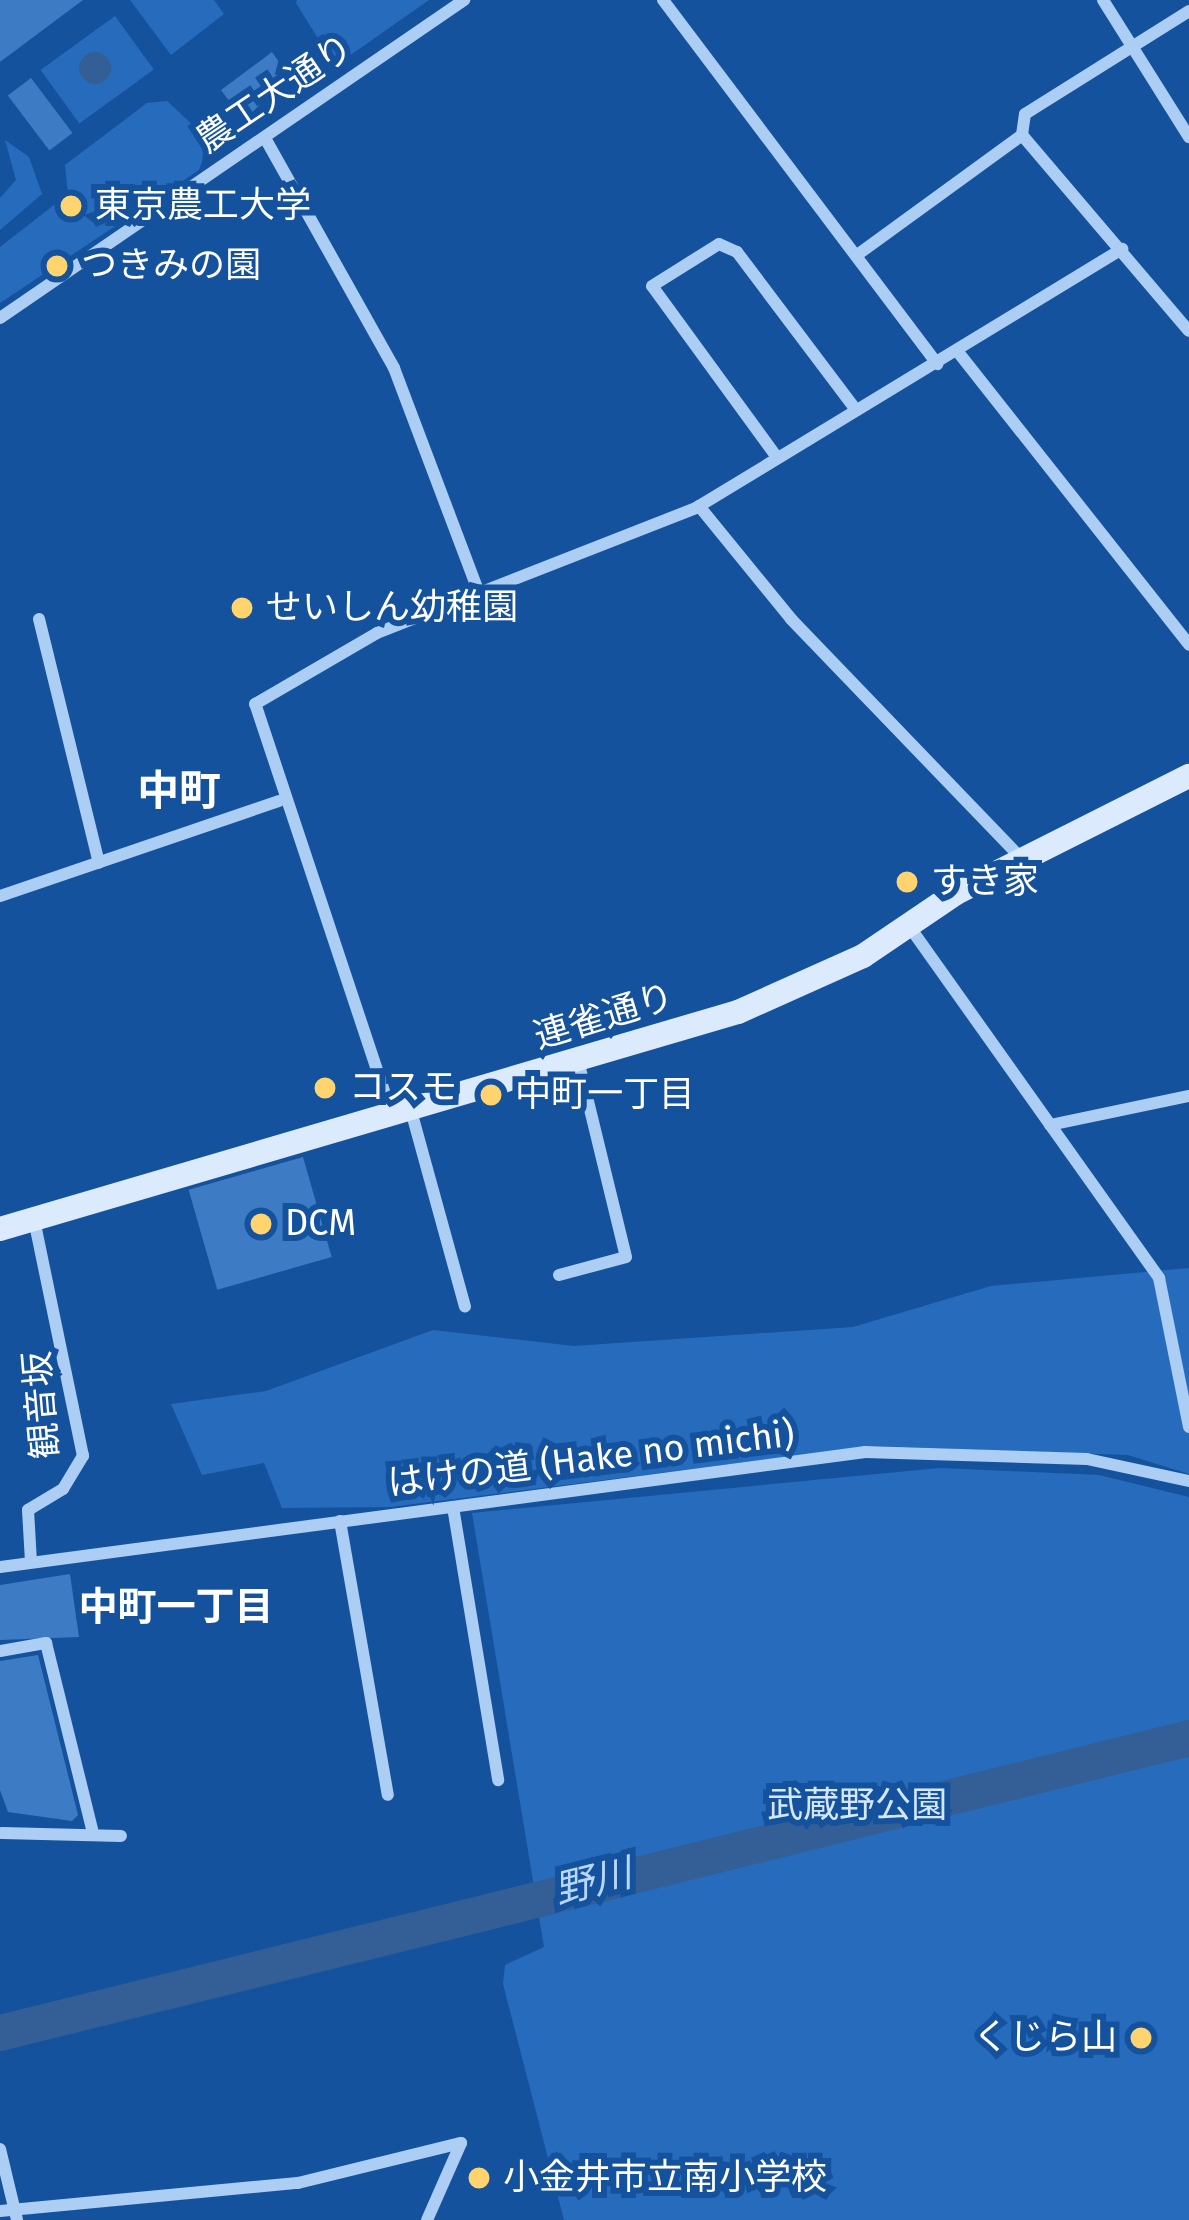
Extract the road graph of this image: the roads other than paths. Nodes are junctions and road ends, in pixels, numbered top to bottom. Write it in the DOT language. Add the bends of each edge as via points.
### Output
graph roads {
  1 [pos="464,0"];
  2 [pos="663,0"];
  3 [pos="1103,0"];
  4 [pos="1189,11"];
  5 [pos="1135,44"];
  6 [pos="1022,135"];
  7 [pos="1189,136"];
  8 [pos="265,138"];
  9 [pos="1122,249"];
  10 [pos="857,255"];
  11 [pos="0,317"];
  12 [pos="1189,331"];
  13 [pos="958,352"];
  14 [pos="937,364"];
  15 [pos="856,410"];
  16 [pos="776,456"];
  17 [pos="699,506"];
  18 [pos="480,595"];
  19 [pos="39,619"];
  20 [pos="1189,645"];
  21 [pos="1189,776"];
  22 [pos="279,801"];
  23 [pos="1022,859"];
  24 [pos="99,863"];
  25 [pos="0,896"];
  26 [pos="909,926"];
  27 [pos="579,1064"];
  28 [pos="1189,1096"];
  29 [pos="401,1109"];
  30 [pos="1050,1125"];
  31 [pos="34,1220"];
  32 [pos="0,1229"];
  33 [pos="560,1275"];
  34 [pos="465,1306"];
  35 [pos="1189,1427"];
  36 [pos="1189,1481"];
  37 [pos="453,1507"];
  38 [pos="340,1521"];
  39 [pos="31,1562"];
  40 [pos="0,1567"];
  41 [pos="0,1651"];
  42 [pos="498,1780"];
  43 [pos="388,1795"];
  44 [pos="92,1829"];
  45 [pos="1,1830"];
  46 [pos="121,1836"];
  47 [pos="0,2149"];
  48 [pos="10,2213"];
  49 [pos="427,2220"];
  1 -- 8 [label="street, 農工大通り"];
  2 -- 10 [label="street"];
  3 -- 5 [label="street"];
  4 -- 5 [label="street"];
  5 -- 6 [label="street" via="1025,114"];
  5 -- 7 [label="street"];
  6 -- 9 [label="street"];
  6 -- 10 [label="street"];
  8 -- 11 [label="street, 農工大通り"];
  8 -- 18 [label="street" via="394,368"];
  9 -- 12 [label="street"];
  9 -- 13 [label="street"];
  10 -- 14 [label="street"];
  13 -- 14 [label="street"];
  13 -- 20 [label="street"];
  14 -- 15 [label="street"];
  15 -- 16 [label="street"];
  15 -- 16 [label="street" via="737,252 719,244 652,286"];
  16 -- 17 [label="street"];
  17 -- 18 [label="street"];
  17 -- 23 [label="street" via="791,620"];
  18 -- 22 [label="street" via="377,633 255,704"];
  19 -- 24 [label="street"];
  21 -- 23 [label="main road, 連雀通り"];
  22 -- 24 [label="street"];
  22 -- 29 [label="street"];
  23 -- 26 [label="main road, 連雀通り"];
  24 -- 25 [label="street"];
  26 -- 27 [label="main road, 連雀通り" via="738,1012"];
  26 -- 30 [label="street"];
  27 -- 29 [label="main road, 連雀通り"];
  27 -- 33 [label="street" via="626,1257"];
  28 -- 30 [label="street"];
  29 -- 31 [label="main road, 連雀通り"];
  29 -- 34 [label="street"];
  30 -- 35 [label="street" via="1159,1278"];
  31 -- 32 [label="main road, 連雀通り"];
  31 -- 39 [label="street, 観音坂" via="83,1456 63,1489 28,1510"];
  36 -- 37 [label="street, はけの道 (Hake no michi)" via="1087,1459 895,1451"];
  37 -- 38 [label="street, はけの道 (Hake no michi)"];
  37 -- 42 [label="street"];
  38 -- 39 [label="street, はけの道 (Hake no michi)"];
  38 -- 43 [label="street"];
  39 -- 40 [label="street, はけの道 (Hake no michi)"];
  41 -- 44 [label="street" via="46,1643"];
  44 -- 45 [label="street"];
  44 -- 46 [label="street"];
  47 -- 48 [label="street"];
  48 -- 49 [label="street" via="298,2183 461,2143"];
}
